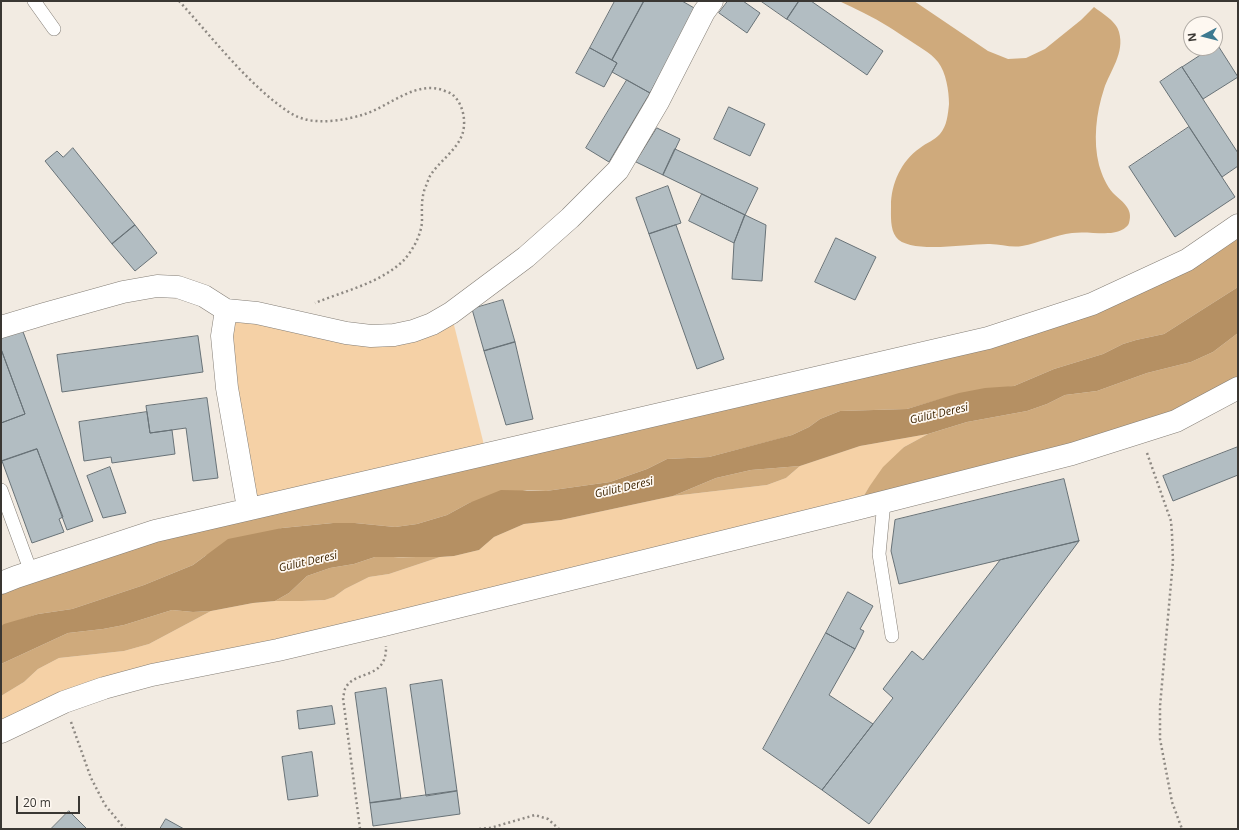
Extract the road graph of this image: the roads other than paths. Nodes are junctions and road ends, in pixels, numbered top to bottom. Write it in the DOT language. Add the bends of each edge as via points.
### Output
graph roads {
  1 [pos="34,1"];
  2 [pos="712,1"];
  3 [pos="54,29"];
  4 [pos="1238,225"];
  5 [pos="226,310"];
  6 [pos="1,327"];
  7 [pos="1238,388"];
  8 [pos="1,490"];
  9 [pos="884,502"];
  10 [pos="248,508"];
  11 [pos="31,572"];
  12 [pos="1,583"];
  13 [pos="892,636"];
  14 [pos="1,732"];
  1 -- 3 [label="lane"];
  2 -- 5 [label="street" via="618,170 526,257 451,313 413,332 371,336 257,313"];
  4 -- 10 [label="street" via="1187,260 1092,304 988,338"];
  5 -- 6 [label="street" via="204,296 178,287 158,286 123,292"];
  5 -- 10 [label="street" via="222,336 227,388"];
  7 -- 9 [label="street" via="1176,421 1140,433 1072,454"];
  8 -- 11 [label="lane"];
  9 -- 13 [label="lane" via="878,554"];
  9 -- 14 [label="street" via="384,625 278,650 152,675 64,702"];
  10 -- 11 [label="street" via="155,531"];
  11 -- 12 [label="street"];
}
